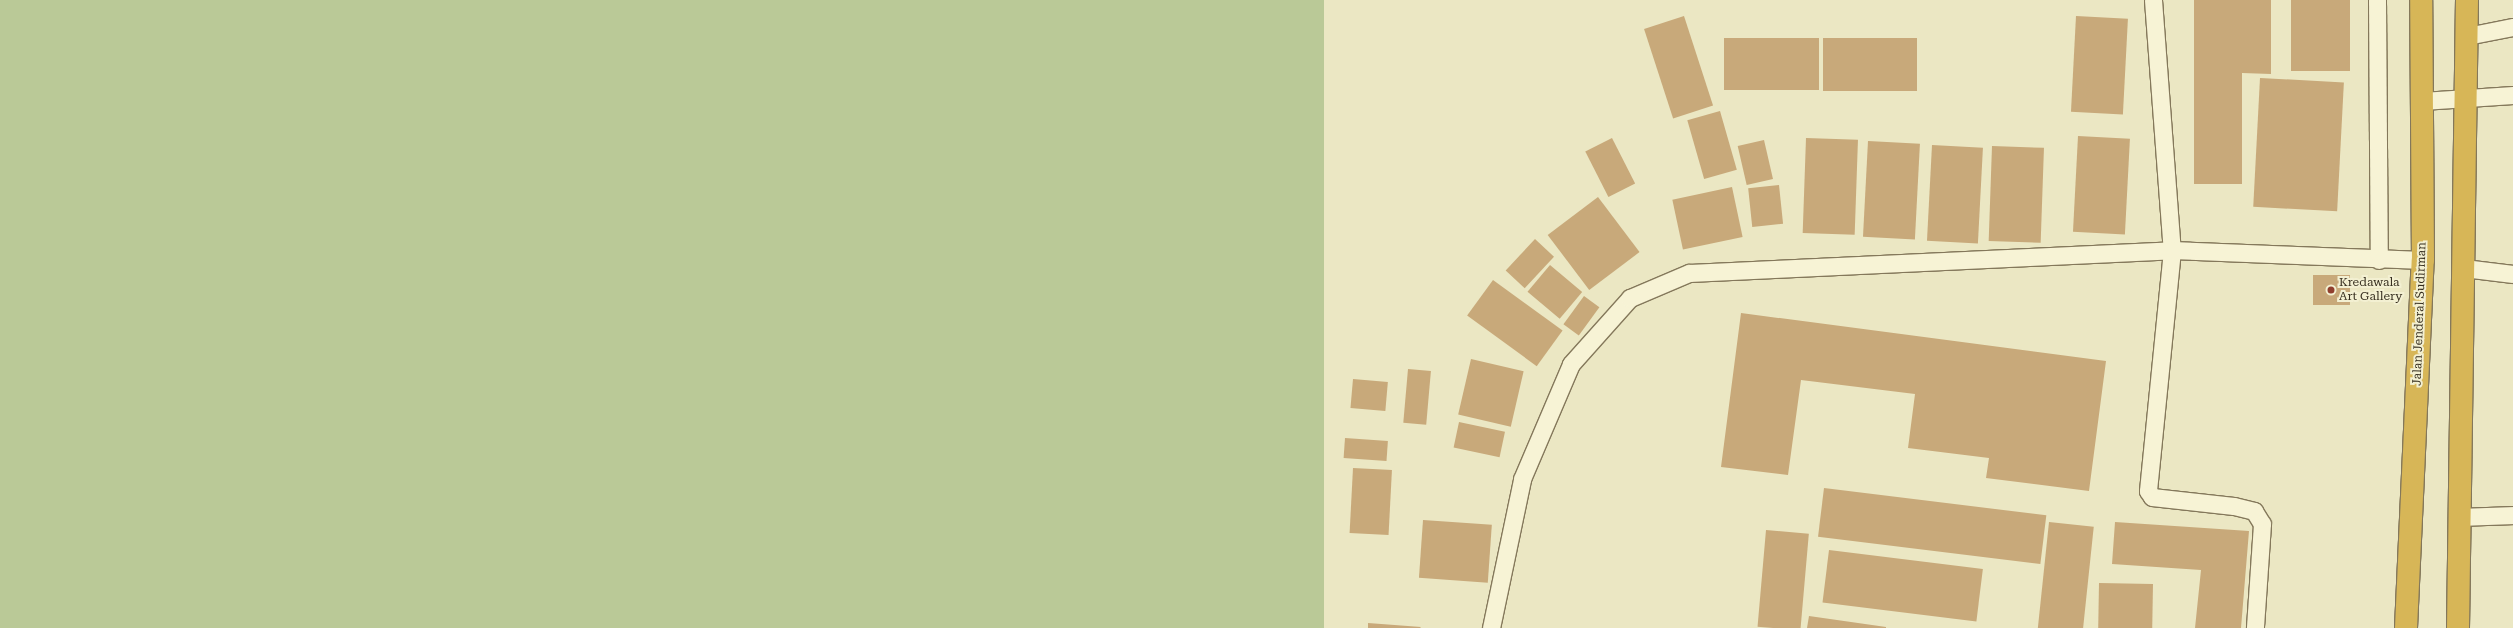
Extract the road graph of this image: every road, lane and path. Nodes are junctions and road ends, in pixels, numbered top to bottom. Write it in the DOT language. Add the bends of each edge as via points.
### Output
graph roads {
  1 [pos="2153,0"];
  2 [pos="2376,0"];
  3 [pos="2421,0"];
  4 [pos="2467,0"];
  5 [pos="2513,27"];
  6 [pos="2467,36"];
  7 [pos="2513,95"];
  8 [pos="2466,100"];
  9 [pos="2422,101"];
  10 [pos="2172,250"];
  11 [pos="2379,260"];
  12 [pos="2423,260"];
  13 [pos="2464,268"];
  14 [pos="2513,274"];
  15 [pos="2513,515"];
  16 [pos="2460,518"];
  17 [pos="1491,628"];
  18 [pos="2255,628"];
  19 [pos="2406,628"];
  20 [pos="2458,628"];
  1 -- 10 [label="lane"];
  2 -- 11 [label="lane"];
  3 -- 9 [label="highway, Jalan Jenderal Sudirman"];
  4 -- 6 [label="highway"];
  5 -- 6 [label="lane"];
  6 -- 8 [label="highway"];
  7 -- 8 [label="lane"];
  8 -- 9 [label="lane"];
  8 -- 13 [label="highway"];
  9 -- 12 [label="highway, Jalan Jenderal Sudirman"];
  10 -- 11 [label="lane"];
  10 -- 17 [label="lane" via="1689,273 1630,298 1571,364 1546,421 1522,479"];
  10 -- 18 [label="lane" via="2148,491 2152,497 2234,506 2254,511 2262,524"];
  11 -- 12 [label="lane"];
  12 -- 19 [label="highway, Jalan Jenderal Sudirman"];
  13 -- 14 [label="lane"];
  13 -- 16 [label="highway"];
  15 -- 16 [label="lane"];
  16 -- 20 [label="highway"];
}
